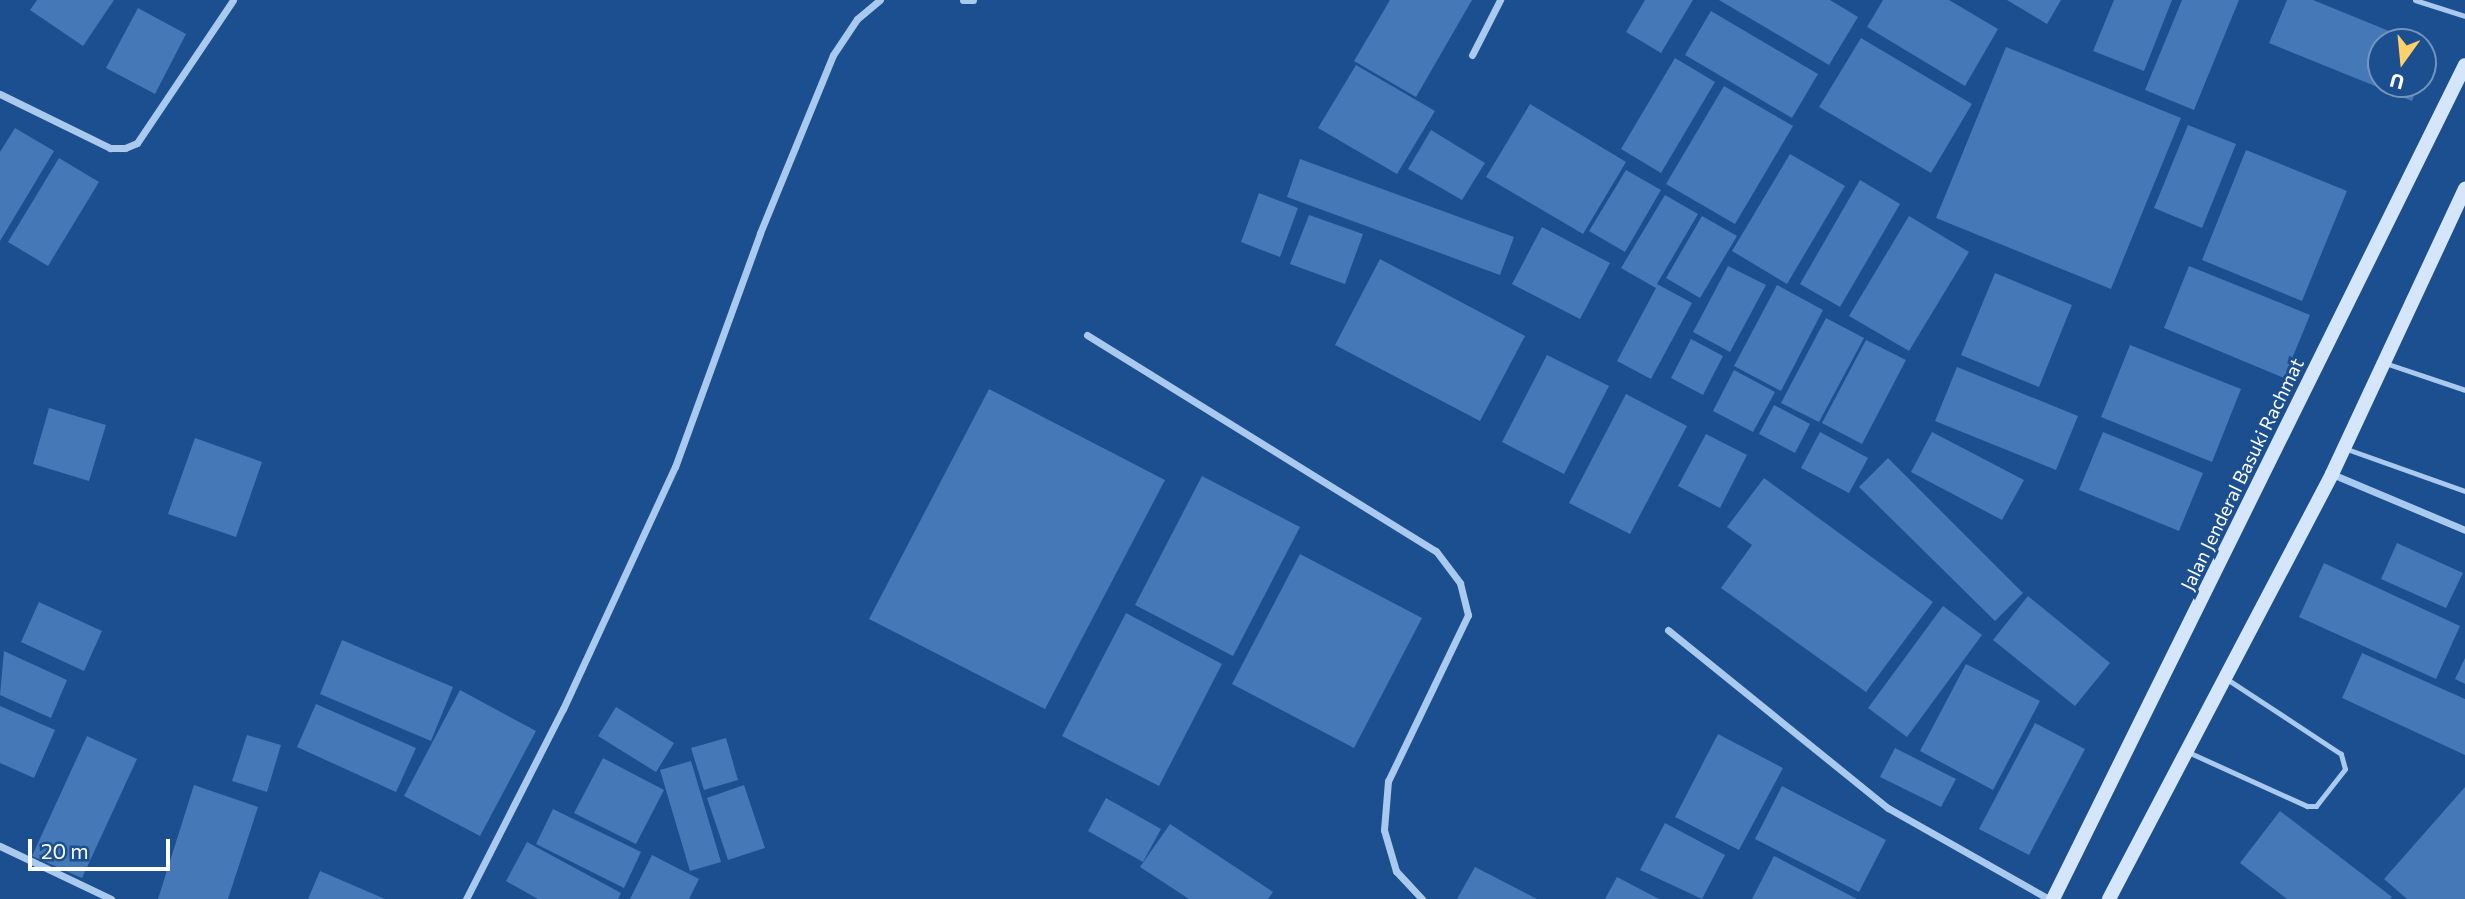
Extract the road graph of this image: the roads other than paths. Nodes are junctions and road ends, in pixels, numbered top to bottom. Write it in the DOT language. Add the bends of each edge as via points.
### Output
graph roads {
  1 [pos="233,0"];
  2 [pos="880,0"];
  3 [pos="963,0"];
  4 [pos="973,0"];
  5 [pos="1500,0"];
  6 [pos="2415,0"];
  7 [pos="2428,1"];
  8 [pos="2465,16"];
  9 [pos="1472,55"];
  10 [pos="2465,65"];
  11 [pos="0,94"];
  12 [pos="2465,189"];
  13 [pos="1087,335"];
  14 [pos="2383,363"];
  15 [pos="2465,390"];
  16 [pos="2344,448"];
  17 [pos="2332,474"];
  18 [pos="2465,491"];
  19 [pos="2465,530"];
  20 [pos="1668,630"];
  21 [pos="2224,678"];
  22 [pos="2186,751"];
  23 [pos="0,846"];
  24 [pos="111,899"];
  25 [pos="466,899"];
  26 [pos="1422,899"];
  27 [pos="2051,899"];
  28 [pos="2109,899"];
  1 -- 11 [label="street" via="137,144 110,148"];
  2 -- 25 [label="street" via="857,19 832,55 760,233 675,467 563,709"];
  3 -- 4 [label="street"];
  5 -- 9 [label="street"];
  6 -- 7 [label="lane"];
  7 -- 8 [label="lane"];
  10 -- 27 [label="main road, Jalan Jenderal Basuki Rachmat"];
  12 -- 14 [label="main road"];
  13 -- 26 [label="street" via="1436,551 1460,583 1468,615 1388,781 1384,830 1396,871"];
  14 -- 15 [label="lane"];
  14 -- 16 [label="main road"];
  16 -- 17 [label="main road"];
  16 -- 18 [label="lane"];
  17 -- 19 [label="street"];
  17 -- 21 [label="main road"];
  20 -- 27 [label="street" via="1888,808"];
  21 -- 22 [label="main road"];
  21 -- 22 [label="lane" via="2341,754 2345,769 2316,806 2307,806"];
  22 -- 28 [label="main road"];
  23 -- 24 [label="street"];
}
